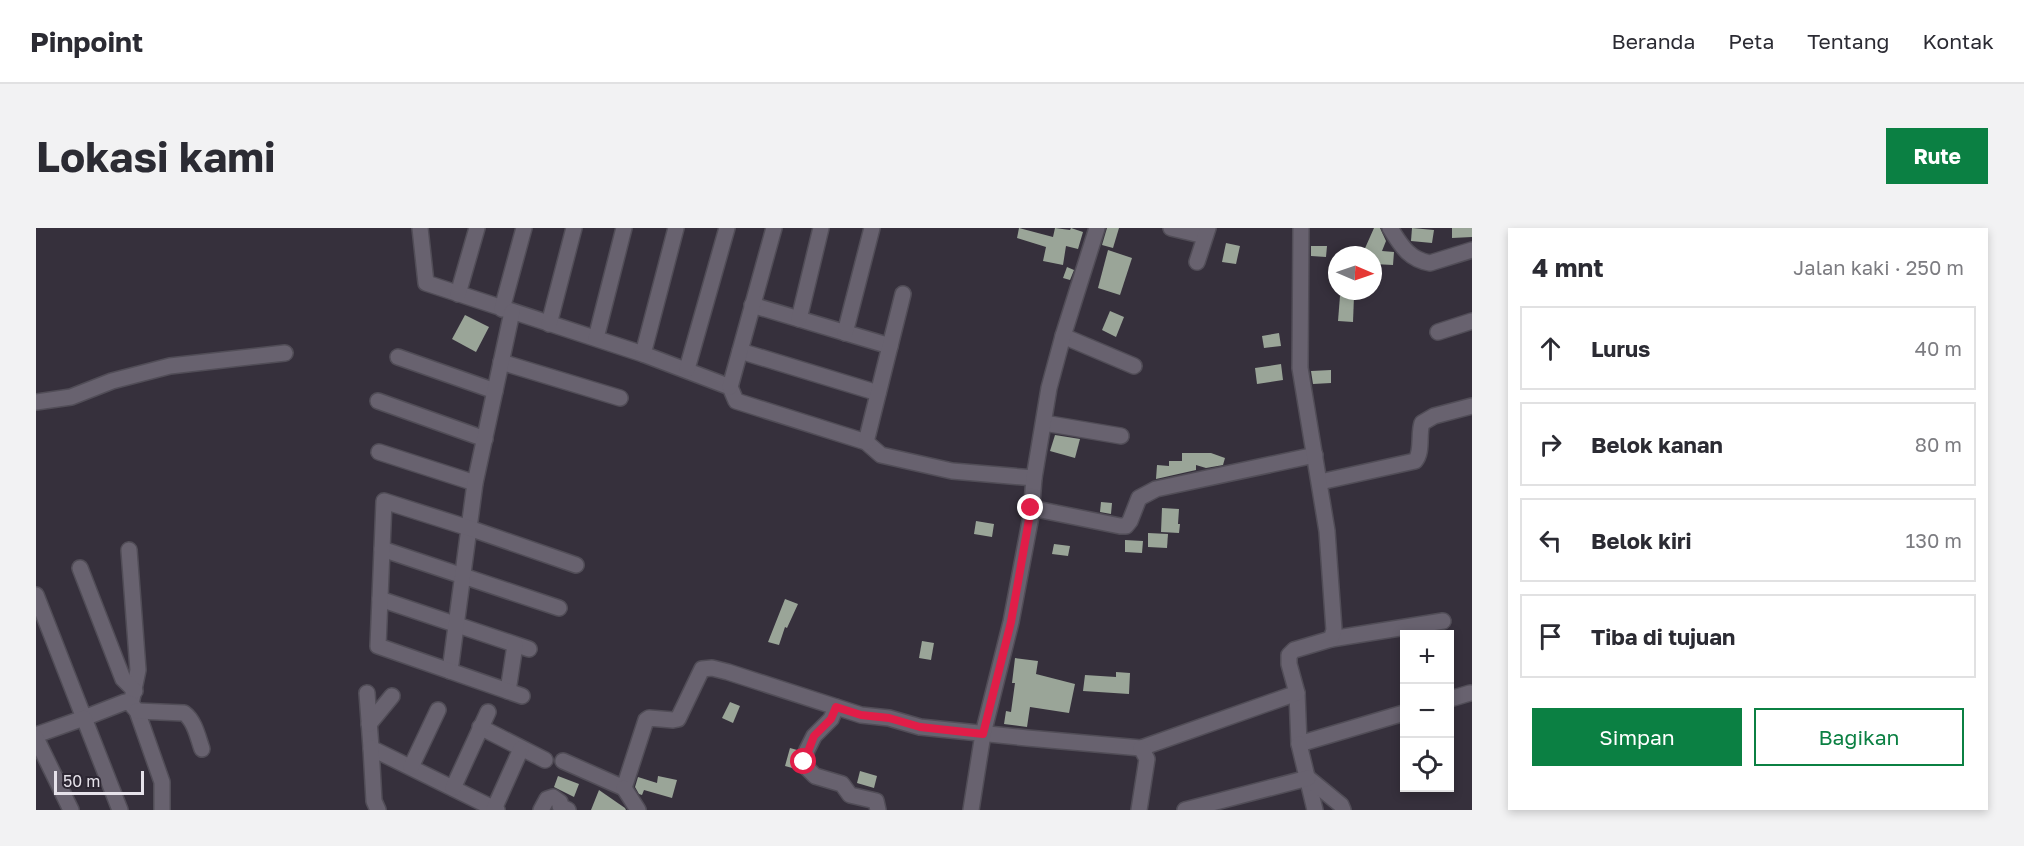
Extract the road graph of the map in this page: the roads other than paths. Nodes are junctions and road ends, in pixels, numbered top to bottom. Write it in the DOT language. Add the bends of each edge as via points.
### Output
graph roads {
  1 [pos="420,228"];
  2 [pos="465,228"];
  3 [pos="477,228"];
  4 [pos="524,228"];
  5 [pos="574,228"];
  6 [pos="624,228"];
  7 [pos="676,228"];
  8 [pos="727,228"];
  9 [pos="774,228"];
  10 [pos="821,228"];
  11 [pos="872,228"];
  12 [pos="1096,228"];
  13 [pos="1171,228"];
  14 [pos="1301,228"];
  15 [pos="1390,228"];
  16 [pos="1207,232"];
  17 [pos="1472,250"];
  18 [pos="1197,262"];
  19 [pos="467,264"];
  20 [pos="458,294"];
  21 [pos="903,294"];
  22 [pos="753,305"];
  23 [pos="507,310"];
  24 [pos="799,319"];
  25 [pos="1472,321"];
  26 [pos="549,324"];
  27 [pos="1438,332"];
  28 [pos="845,333"];
  29 [pos="1062,336"];
  30 [pos="596,339"];
  31 [pos="890,346"];
  32 [pos="740,351"];
  33 [pos="285,353"];
  34 [pos="643,354"];
  35 [pos="398,357"];
  36 [pos="501,362"];
  37 [pos="1134,366"];
  38 [pos="687,369"];
  39 [pos="730,387"];
  40 [pos="495,391"];
  41 [pos="878,393"];
  42 [pos="620,398"];
  43 [pos="378,401"];
  44 [pos="36,402"];
  45 [pos="1472,406"];
  46 [pos="1044,423"];
  47 [pos="1121,436"];
  48 [pos="485,439"];
  49 [pos="866,442"];
  50 [pos="380,452"];
  51 [pos="1315,455"];
  52 [pos="1034,477"];
  53 [pos="1320,482"];
  54 [pos="475,483"];
  55 [pos="1031,508"];
  56 [pos="469,528"];
  57 [pos="382,549"];
  58 [pos="129,550"];
  59 [pos="576,565"];
  60 [pos="80,568"];
  61 [pos="463,576"];
  62 [pos="36,596"];
  63 [pos="380,599"];
  64 [pos="559,608"];
  65 [pos="1443,621"];
  66 [pos="456,625"];
  67 [pos="1331,639"];
  68 [pos="450,671"];
  69 [pos="367,693"];
  70 [pos="1297,693"];
  71 [pos="1470,693"];
  72 [pos="392,696"];
  73 [pos="1454,698"];
  74 [pos="134,702"];
  75 [pos="836,707"];
  76 [pos="438,710"];
  77 [pos="488,712"];
  78 [pos="1400,714"];
  79 [pos="84,718"];
  80 [pos="369,724"];
  81 [pos="480,727"];
  82 [pos="983,734"];
  83 [pos="36,736"];
  84 [pos="1299,744"];
  85 [pos="371,747"];
  86 [pos="1141,748"];
  87 [pos="202,749"];
  88 [pos="521,749"];
  89 [pos="544,760"];
  90 [pos="562,761"];
  91 [pos="411,767"];
  92 [pos="1308,778"];
  93 [pos="453,788"];
  94 [pos="624,788"];
  95 [pos="376,806"];
  96 [pos="495,809"];
  97 [pos="562,809"];
  98 [pos="71,810"];
  99 [pos="120,810"];
  100 [pos="162,810"];
  101 [pos="393,810"];
  102 [pos="541,810"];
  103 [pos="638,810"];
  104 [pos="878,810"];
  105 [pos="971,810"];
  106 [pos="1139,810"];
  107 [pos="1185,810"];
  108 [pos="1315,810"];
  109 [pos="1343,810"];
  1 -- 20 [label="street" via="426,283"];
  2 -- 19 [label="street"];
  3 -- 19 [label="street"];
  4 -- 23 [label="street"];
  5 -- 26 [label="street"];
  6 -- 30 [label="street"];
  7 -- 34 [label="street"];
  8 -- 38 [label="street"];
  9 -- 22 [label="street"];
  10 -- 24 [label="street"];
  11 -- 28 [label="street"];
  12 -- 29 [label="street"];
  13 -- 16 [label="street"];
  14 -- 51 [label="street" via="1300,368"];
  15 -- 17 [label="street" via="1406,252 1423,262"];
  16 -- 18 [label="street"];
  19 -- 20 [label="street"];
  20 -- 23 [label="street"];
  21 -- 31 [label="street"];
  22 -- 24 [label="street"];
  22 -- 32 [label="street"];
  23 -- 26 [label="street"];
  23 -- 36 [label="street"];
  24 -- 28 [label="street"];
  25 -- 27 [label="street"];
  26 -- 30 [label="street"];
  28 -- 31 [label="street"];
  29 -- 37 [label="street"];
  29 -- 46 [label="street"];
  30 -- 34 [label="street"];
  31 -- 41 [label="street"];
  32 -- 39 [label="street"];
  32 -- 41 [label="street"];
  33 -- 44 [label="street" via="171,366 112,381 71,397"];
  34 -- 38 [label="street"];
  35 -- 40 [label="street"];
  36 -- 40 [label="street"];
  36 -- 42 [label="street"];
  38 -- 39 [label="street"];
  39 -- 49 [label="street" via="736,401"];
  40 -- 48 [label="street"];
  41 -- 49 [label="street"];
  43 -- 48 [label="street"];
  45 -- 53 [label="street" via="1422,423 1415,461"];
  46 -- 47 [label="street"];
  46 -- 52 [label="street"];
  48 -- 54 [label="street"];
  49 -- 52 [label="street" via="881,455 952,471"];
  50 -- 54 [label="street"];
  51 -- 53 [label="street"];
  51 -- 55 [label="street" via="1156,489 1139,498 1126,526"];
  52 -- 55 [label="street"];
  53 -- 67 [label="street" via="1334,623"];
  54 -- 56 [label="street"];
  55 -- 82 [label="street" via="1011,622"];
  56 -- 57 [label="street" via="384,501"];
  56 -- 59 [label="street"];
  56 -- 61 [label="street"];
  57 -- 61 [label="street"];
  57 -- 63 [label="street"];
  58 -- 74 [label="street" via="138,650"];
  60 -- 74 [label="street"];
  61 -- 64 [label="street"];
  61 -- 66 [label="street"];
  62 -- 79 [label="street"];
  63 -- 66 [label="street"];
  63 -- 68 [label="street" via="378,646"];
  65 -- 67 [label="street"];
  66 -- 68 [label="street"];
  66 -- 68 [label="street" via="522,647 515,693"];
  67 -- 70 [label="street" via="1289,655"];
  69 -- 80 [label="street"];
  70 -- 84 [label="street"];
  70 -- 86 [label="street"];
  71 -- 73 [label="street"];
  72 -- 80 [label="street"];
  74 -- 79 [label="street"];
  74 -- 87 [label="street" via="184,713"];
  74 -- 100 [label="street" via="162,782"];
  75 -- 82 [label="street" via="920,727"];
  75 -- 94 [label="street" via="728,672 702,669 678,719 646,720"];
  75 -- 104 [label="street" via="810,743 805,766 815,776 842,784 850,795 876,801"];
  76 -- 91 [label="street"];
  77 -- 81 [label="street"];
  78 -- 84 [label="street"];
  79 -- 83 [label="street"];
  79 -- 99 [label="street"];
  80 -- 85 [label="street"];
  81 -- 88 [label="street"];
  81 -- 93 [label="street"];
  82 -- 86 [label="street"];
  82 -- 105 [label="street"];
  83 -- 98 [label="street"];
  84 -- 92 [label="street"];
  85 -- 91 [label="street"];
  85 -- 95 [label="street"];
  86 -- 106 [label="street" via="1146,759"];
  88 -- 89 [label="street"];
  88 -- 96 [label="street"];
  90 -- 94 [label="street"];
  91 -- 93 [label="street"];
  92 -- 107 [label="street"];
  92 -- 108 [label="street"];
  92 -- 109 [label="street"];
  93 -- 96 [label="street"];
  94 -- 103 [label="street"];
  95 -- 101 [label="street"];
  97 -- 102 [label="street" via="553,797"];
}
